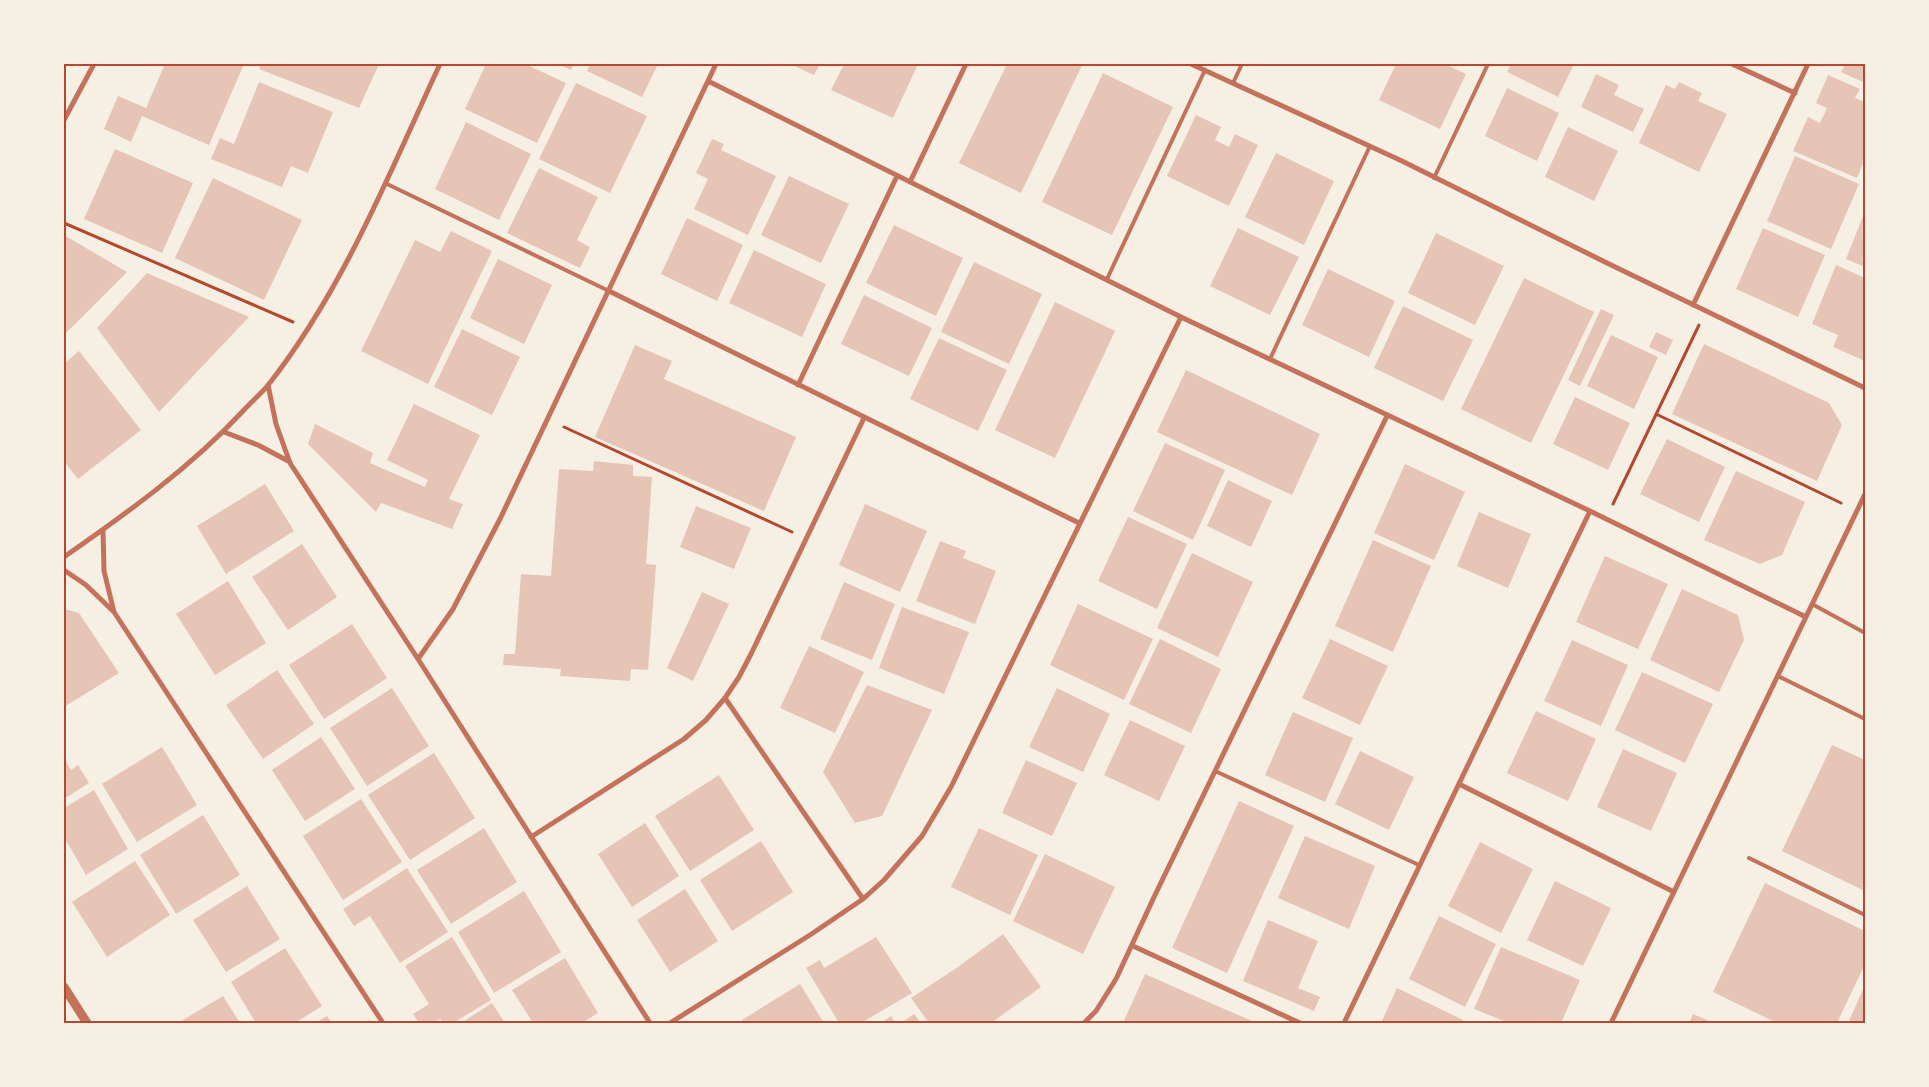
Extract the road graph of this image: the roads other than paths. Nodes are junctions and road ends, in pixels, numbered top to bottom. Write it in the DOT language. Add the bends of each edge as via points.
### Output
graph roads {
  1 [pos="94,64"];
  2 [pos="440,64"];
  3 [pos="716,64"];
  4 [pos="966,64"];
  5 [pos="1191,64"];
  6 [pos="1242,64"];
  7 [pos="1488,64"];
  8 [pos="1732,64"];
  9 [pos="1808,64"];
  10 [pos="1205,70"];
  11 [pos="708,82"];
  12 [pos="1233,83"];
  13 [pos="1795,93"];
  14 [pos="64,120"];
  15 [pos="1370,146"];
  16 [pos="897,176"];
  17 [pos="1434,178"];
  18 [pos="910,182"];
  19 [pos="385,183"];
  20 [pos="1107,279"];
  21 [pos="609,291"];
  22 [pos="1693,305"];
  23 [pos="1181,317"];
  24 [pos="1270,359"];
  25 [pos="268,385"];
  26 [pos="798,385"];
  27 [pos="1865,388"];
  28 [pos="1387,416"];
  29 [pos="864,418"];
  30 [pos="224,432"];
  31 [pos="290,463"];
  32 [pos="1865,494"];
  33 [pos="1590,511"];
  34 [pos="1079,524"];
  35 [pos="103,530"];
  36 [pos="64,557"];
  37 [pos="64,570"];
  38 [pos="1812,604"];
  39 [pos="114,612"];
  40 [pos="1806,617"];
  41 [pos="1865,633"];
  42 [pos="418,659"];
  43 [pos="1778,676"];
  44 [pos="725,698"];
  45 [pos="1865,719"];
  46 [pos="1215,771"];
  47 [pos="1459,784"];
  48 [pos="531,837"];
  49 [pos="1749,858"];
  50 [pos="1419,865"];
  51 [pos="1674,892"];
  52 [pos="863,899"];
  53 [pos="1865,916"];
  54 [pos="1132,946"];
  55 [pos="64,987"];
  56 [pos="87,1023"];
  57 [pos="383,1023"];
  58 [pos="650,1023"];
  59 [pos="670,1023"];
  60 [pos="1084,1023"];
  61 [pos="1300,1023"];
  62 [pos="1344,1023"];
  63 [pos="1610,1023"];
  1 -- 14 [label="street"];
  2 -- 19 [label="street"];
  3 -- 11 [label="street"];
  4 -- 18 [label="street"];
  5 -- 10 [label="street"];
  6 -- 12 [label="lane"];
  7 -- 17 [label="lane"];
  8 -- 13 [label="street"];
  9 -- 13 [label="street"];
  10 -- 12 [label="street"];
  10 -- 20 [label="lane"];
  11 -- 16 [label="street"];
  11 -- 21 [label="street"];
  12 -- 15 [label="street"];
  13 -- 22 [label="street"];
  15 -- 17 [label="street"];
  15 -- 24 [label="lane"];
  16 -- 18 [label="street"];
  16 -- 26 [label="street"];
  17 -- 22 [label="street"];
  18 -- 20 [label="street"];
  19 -- 21 [label="lane"];
  19 -- 25 [label="street" via="332,289"];
  20 -- 23 [label="street"];
  21 -- 26 [label="street"];
  21 -- 42 [label="street" via="477,564 453,609"];
  22 -- 27 [label="street"];
  23 -- 24 [label="street"];
  23 -- 34 [label="street"];
  24 -- 28 [label="street"];
  25 -- 30 [label="street"];
  25 -- 31 [label="street" via="276,424"];
  26 -- 29 [label="street"];
  28 -- 33 [label="street"];
  28 -- 46 [label="street"];
  29 -- 34 [label="street"];
  29 -- 44 [label="street" via="751,654"];
  30 -- 31 [label="street" via="258,445"];
  30 -- 35 [label="street" via="169,480"];
  31 -- 42 [label="street"];
  32 -- 38 [label="street"];
  33 -- 40 [label="street"];
  33 -- 47 [label="street"];
  34 -- 52 [label="street" via="937,813 904,859"];
  35 -- 36 [label="street"];
  35 -- 39 [label="street" via="104,571"];
  37 -- 39 [label="street"];
  38 -- 40 [label="street"];
  38 -- 41 [label="lane"];
  39 -- 57 [label="street"];
  40 -- 43 [label="street"];
  42 -- 48 [label="street"];
  43 -- 45 [label="lane"];
  43 -- 51 [label="street"];
  44 -- 48 [label="street" via="684,739"];
  44 -- 52 [label="street"];
  46 -- 50 [label="lane"];
  46 -- 54 [label="street"];
  47 -- 50 [label="street"];
  47 -- 51 [label="street"];
  48 -- 58 [label="street"];
  49 -- 53 [label="lane"];
  50 -- 62 [label="street"];
  51 -- 63 [label="street"];
  52 -- 59 [label="street"];
  54 -- 60 [label="street" via="1116,979 1096,1011"];
  54 -- 61 [label="street"];
  55 -- 56 [label="street"];
}
